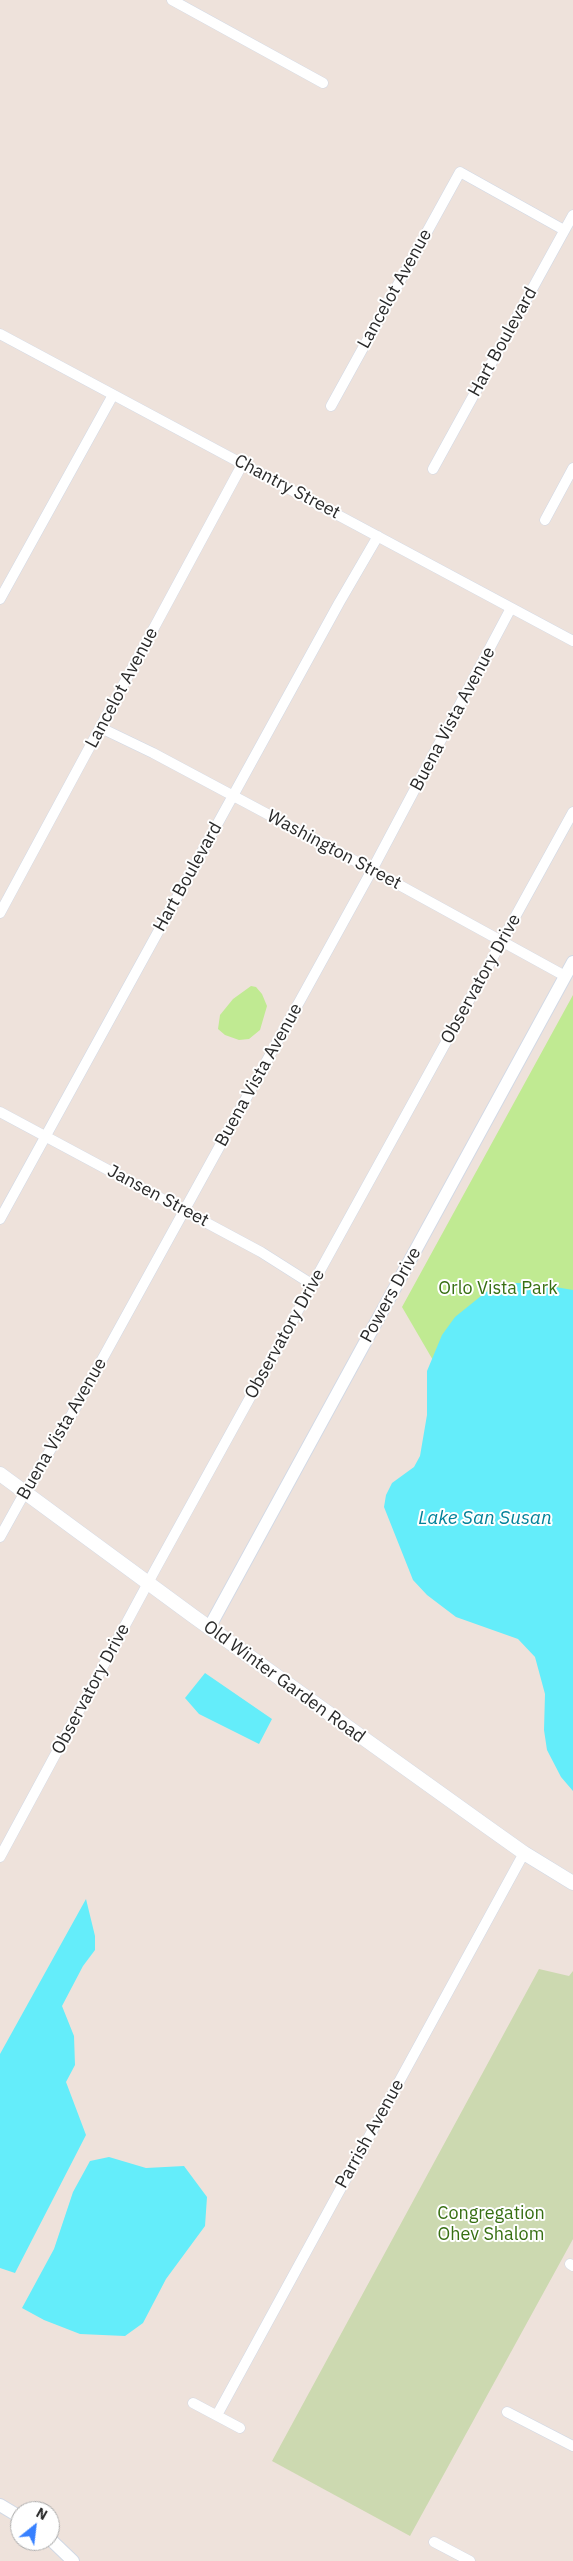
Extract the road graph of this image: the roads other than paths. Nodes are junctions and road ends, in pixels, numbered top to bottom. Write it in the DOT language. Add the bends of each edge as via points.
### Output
graph roads {
  1 [pos="172,0"];
  2 [pos="323,83"];
  3 [pos="573,215"];
  4 [pos="564,230"];
  5 [pos="0,334"];
  6 [pos="113,395"];
  7 [pos="331,406"];
  8 [pos="244,463"];
  9 [pos="573,468"];
  10 [pos="433,469"];
  11 [pos="544,520"];
  12 [pos="378,536"];
  13 [pos="0,599"];
  14 [pos="511,608"];
  15 [pos="573,641"];
  16 [pos="101,728"];
  17 [pos="232,795"];
  18 [pos="573,812"];
  19 [pos="372,870"];
  20 [pos="0,912"];
  21 [pos="502,942"];
  22 [pos="573,962"];
  23 [pos="565,976"];
  24 [pos="0,1112"];
  25 [pos="46,1137"];
  26 [pos="184,1210"];
  27 [pos="0,1219"];
  28 [pos="313,1284"];
  29 [pos="0,1474"];
  30 [pos="25,1492"];
  31 [pos="0,1537"];
  32 [pos="148,1584"];
  33 [pos="209,1628"];
  34 [pos="524,1853"];
  35 [pos="0,1857"];
  36 [pos="573,1883"];
  37 [pos="194,2403"];
  38 [pos="507,2412"];
  39 [pos="217,2415"];
  40 [pos="240,2428"];
  41 [pos="573,2446"];
  42 [pos="434,2542"];
  43 [pos="60,2549"];
  44 [pos="73,2561"];
  45 [pos="470,2561"];
  1 -- 2 [label="street"];
  3 -- 4 [label="street, Hart Boulevard"];
  4 -- 7 [label="street, Lancelot Avenue" via="460,172"];
  4 -- 10 [label="street, Hart Boulevard"];
  5 -- 6 [label="street, Chantry Street"];
  6 -- 8 [label="street, Chantry Street"];
  6 -- 13 [label="street"];
  8 -- 12 [label="street, Chantry Street"];
  8 -- 16 [label="street, Lancelot Avenue"];
  9 -- 11 [label="street"];
  12 -- 14 [label="street, Chantry Street"];
  12 -- 17 [label="street, Hart Boulevard"];
  14 -- 15 [label="street, Chantry Street"];
  14 -- 19 [label="street, Buena Vista Avenue"];
  16 -- 17 [label="street, Washington Street"];
  16 -- 20 [label="street, Lancelot Avenue"];
  17 -- 19 [label="street, Washington Street"];
  17 -- 25 [label="street, Hart Boulevard"];
  18 -- 21 [label="street, Observatory Drive"];
  19 -- 21 [label="street, Washington Street"];
  19 -- 26 [label="street, Buena Vista Avenue"];
  21 -- 23 [label="street, Washington Street"];
  21 -- 28 [label="street, Observatory Drive"];
  22 -- 23 [label="street, Powers Drive"];
  23 -- 33 [label="street, Powers Drive"];
  24 -- 25 [label="street, Jansen Street"];
  25 -- 26 [label="street, Jansen Street"];
  25 -- 27 [label="street, Hart Boulevard"];
  26 -- 28 [label="street, Jansen Street"];
  26 -- 30 [label="street, Buena Vista Avenue" via="72,1414"];
  28 -- 32 [label="street, Observatory Drive"];
  29 -- 30 [label="main road, Old Winter Garden Road"];
  30 -- 31 [label="street, Buena Vista Avenue"];
  30 -- 32 [label="main road, Old Winter Garden Road"];
  32 -- 33 [label="main road, Old Winter Garden Road"];
  32 -- 35 [label="street, Observatory Drive"];
  33 -- 34 [label="main road, Old Winter Garden Road"];
  34 -- 36 [label="main road, Old Winter Garden Road"];
  34 -- 39 [label="street, Parrish Avenue"];
  37 -- 39 [label="street"];
  38 -- 41 [label="street"];
  39 -- 40 [label="street"];
  42 -- 45 [label="street"];
  43 -- 44 [label="street"];
}
